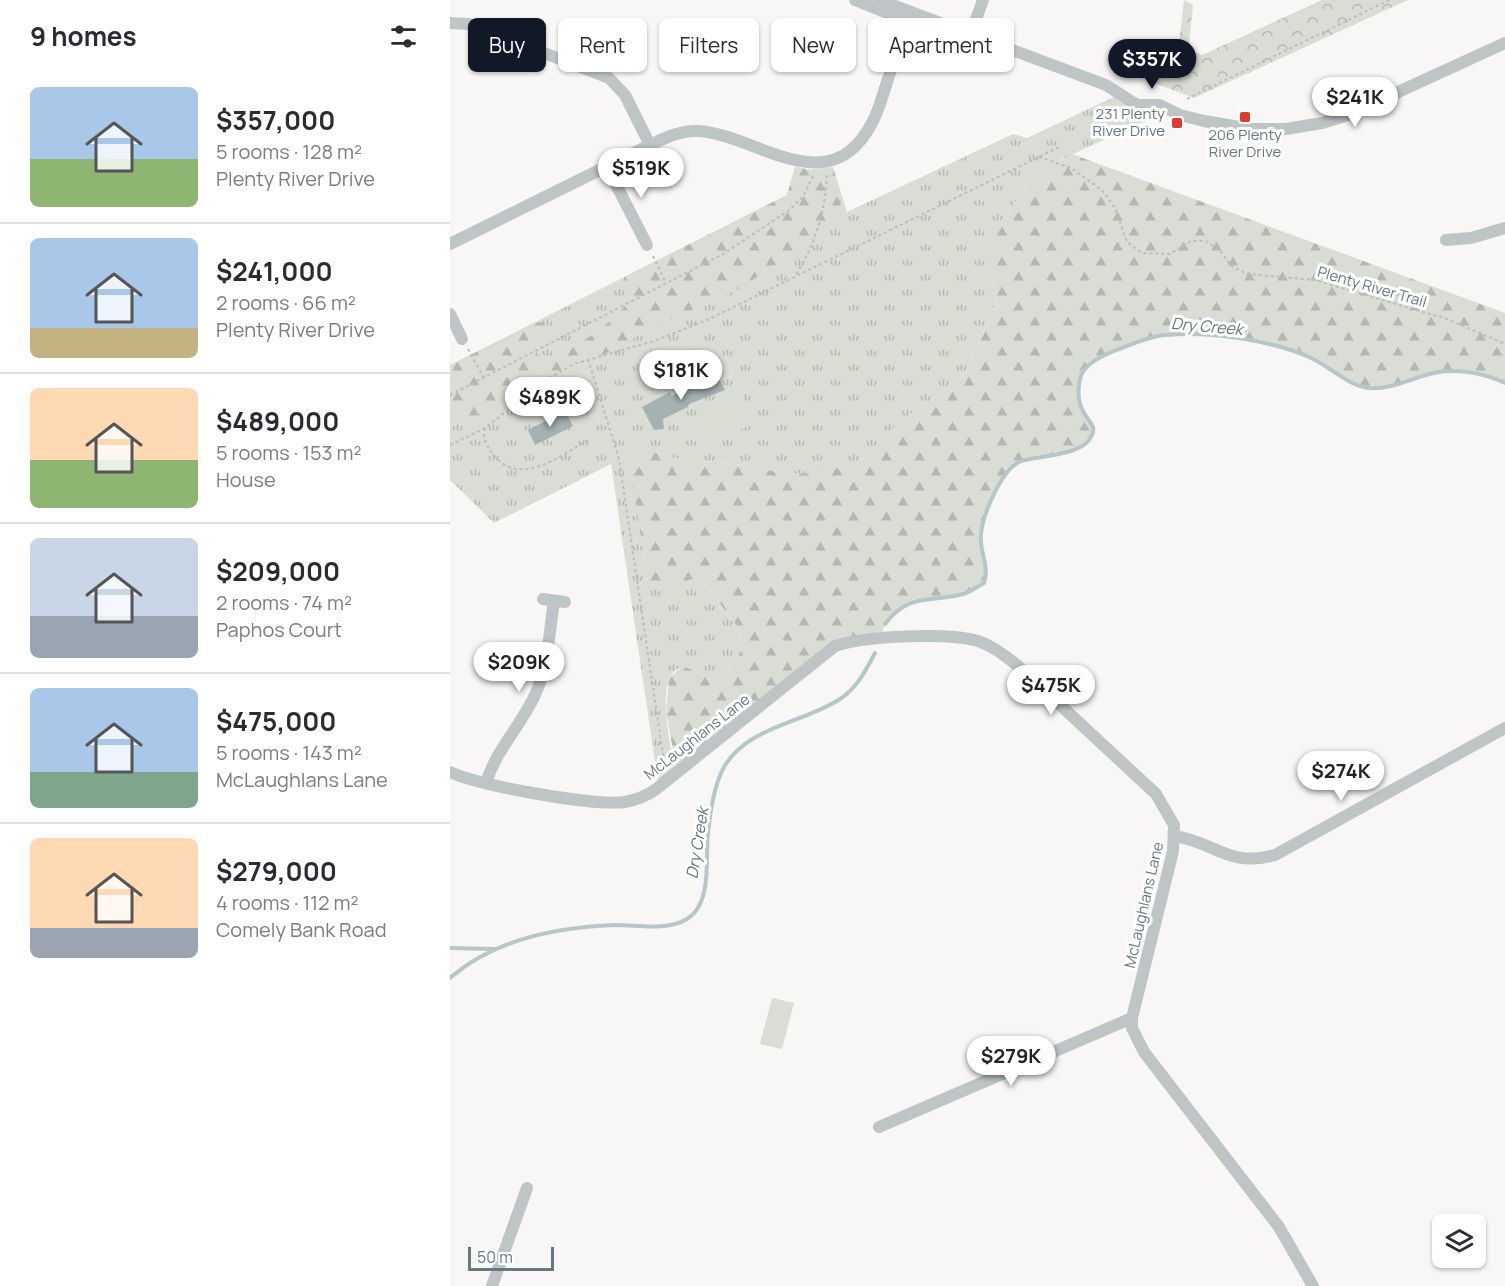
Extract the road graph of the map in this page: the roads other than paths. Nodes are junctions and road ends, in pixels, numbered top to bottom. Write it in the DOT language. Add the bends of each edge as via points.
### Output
graph roads {
  1 [pos="855,0"];
  2 [pos="879,0"];
  3 [pos="983,0"];
  4 [pos="908,18"];
  5 [pos="976,18"];
  6 [pos="450,23"];
  7 [pos="1505,43"];
  8 [pos="1014,52"];
  9 [pos="890,72"];
  10 [pos="650,145"];
  11 [pos="607,167"];
  12 [pos="1505,228"];
  13 [pos="1446,240"];
  14 [pos="450,244"];
  15 [pos="647,245"];
  16 [pos="450,314"];
  17 [pos="462,339"];
  18 [pos="554,601"];
  19 [pos="1505,728"];
  20 [pos="450,772"];
  21 [pos="486,783"];
  22 [pos="1174,836"];
  23 [pos="1132,1018"];
  24 [pos="879,1127"];
  25 [pos="527,1188"];
  26 [pos="492,1286"];
  27 [pos="1313,1286"];
  1 -- 4 [label="street"];
  2 -- 4 [label="street"];
  3 -- 5 [label="street"];
  6 -- 10 [label="street" via="469,24 609,78 625,95"];
  7 -- 8 [label="street" via="1364,108 1322,123 1286,129 1252,129 1175,113 1160,105 1137,105 1106,85"];
  9 -- 10 [label="street" via="867,133 853,148 823,162 799,162 708,132 683,132"];
  10 -- 11 [label="street"];
  11 -- 14 [label="street"];
  11 -- 15 [label="street"];
  12 -- 13 [label="street" via="1471,238"];
  16 -- 17 [label="street"];
  18 -- 21 [label="street" via="538,689 497,754"];
  19 -- 22 [label="street" via="1275,855 1243,860 1191,838"];
  20 -- 21 [label="street, McLaughlans Lane"];
  21 -- 22 [label="street, McLaughlans Lane" via="616,802 643,797 835,646 862,639 962,639 986,644 1005,655 1138,776 1165,808 1174,825"];
  22 -- 23 [label="street, McLaughlans Lane"];
  23 -- 24 [label="street"];
  23 -- 27 [label="street" via="1132,1028 1144,1052 1279,1227"];
  25 -- 26 [label="street"];
}
